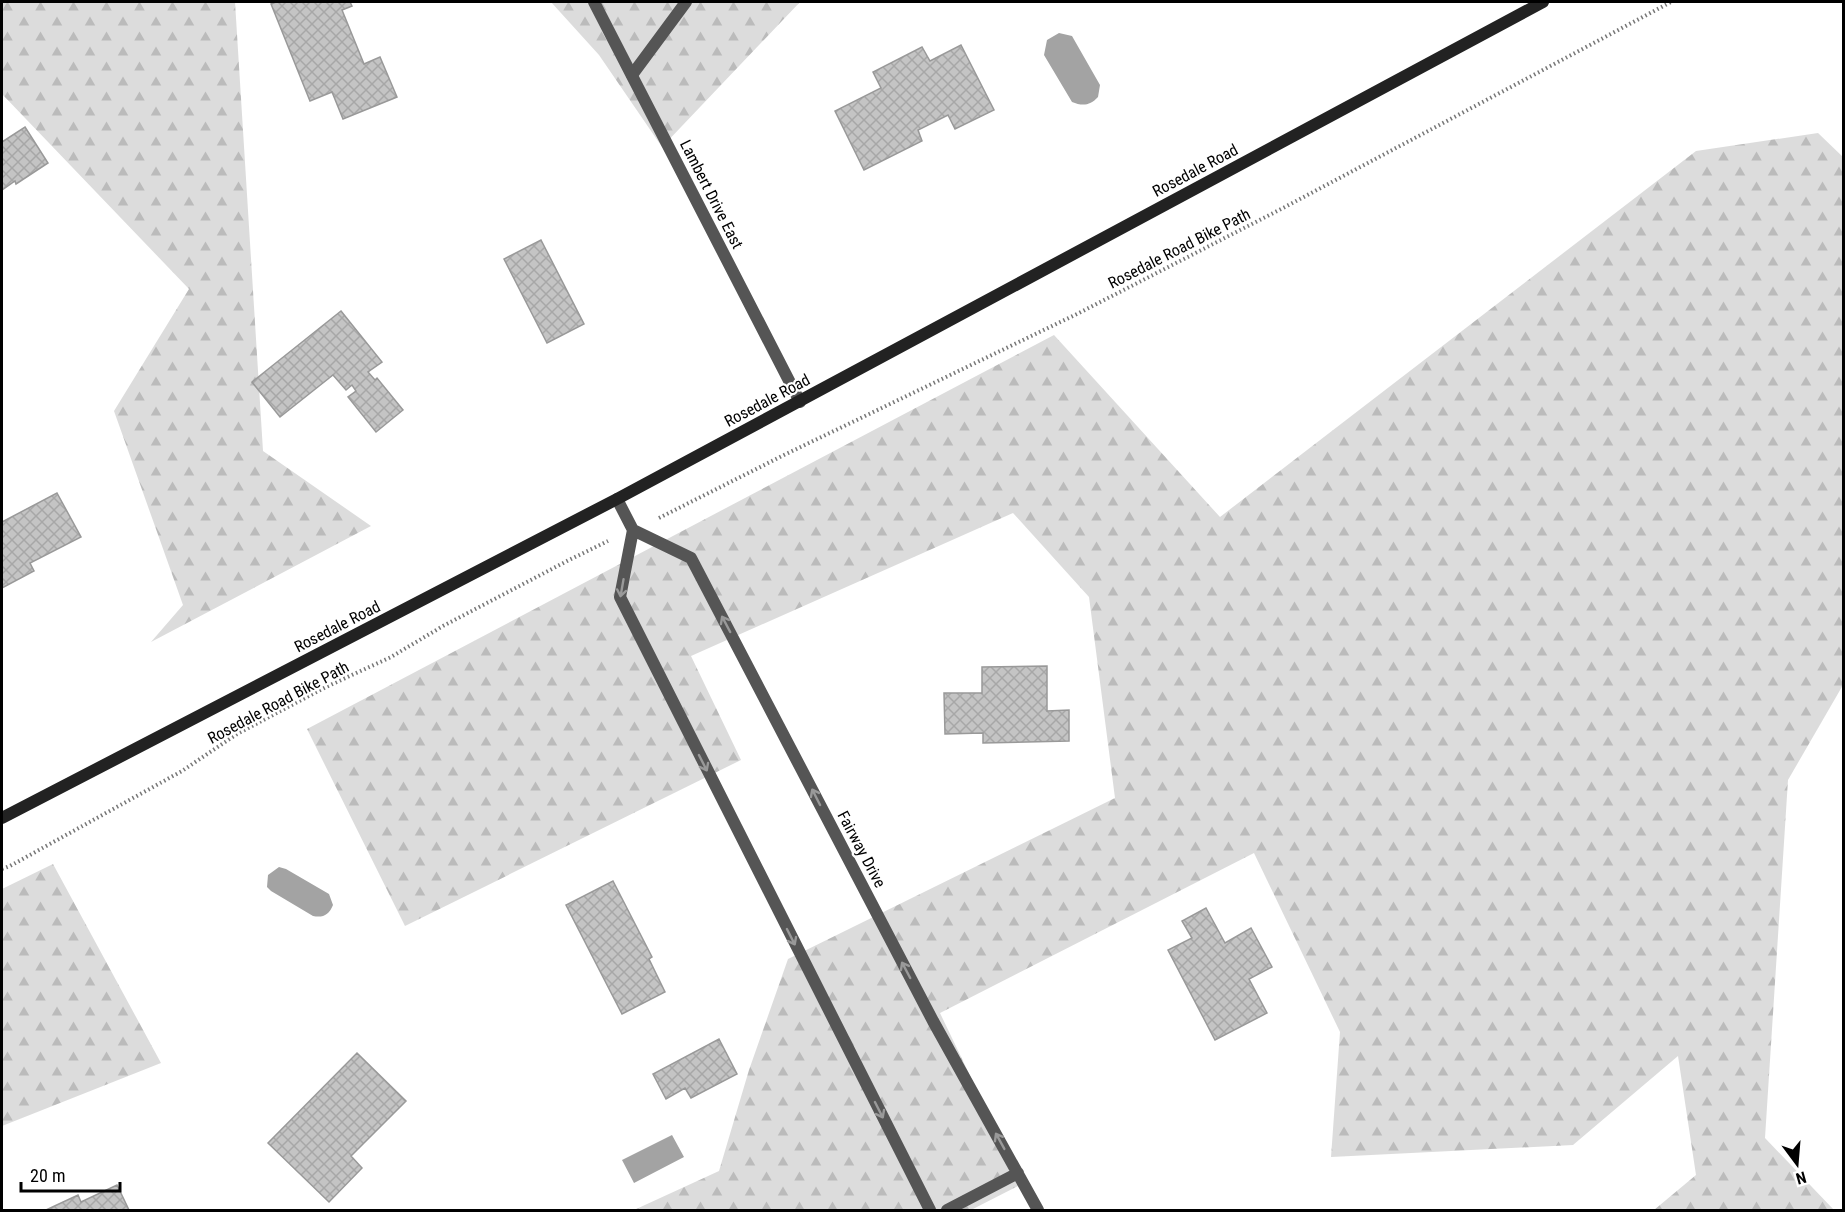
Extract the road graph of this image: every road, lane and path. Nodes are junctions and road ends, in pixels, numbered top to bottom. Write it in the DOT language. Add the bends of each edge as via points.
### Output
graph roads {
  1 [pos="594,2"];
  2 [pos="686,2"];
  3 [pos="1543,2"];
  4 [pos="1671,2"];
  5 [pos="632,75"];
  6 [pos="800,402"];
  7 [pos="617,499"];
  8 [pos="692,503"];
  9 [pos="633,530"];
  10 [pos="569,560"];
  11 [pos="2,818"];
  12 [pos="2,869"];
  13 [pos="1018,1173"];
  14 [pos="930,1210"];
  15 [pos="947,1210"];
  16 [pos="1038,1210"];
  1 -- 5 [label="street, Lambert Drive East"];
  2 -- 5 [label="street"];
  3 -- 6 [label="street, Rosedale Road"];
  4 -- 8 [label="path, Rosedale Road Bike Path" via="1098,304"];
  5 -- 6 [label="street, Lambert Drive East"];
  6 -- 7 [label="street, Rosedale Road"];
  7 -- 9 [label="street"];
  7 -- 11 [label="street, Rosedale Road"];
  13 -- 9 [label="street, Fairway Drive, one-way" via="927,1011 691,558"];
  9 -- 14 [label="street, one-way" via="620,597"];
  10 -- 12 [label="path, Rosedale Road Bike Path" via="391,657 237,734 182,771"];
  13 -- 15 [label="street"];
  13 -- 16 [label="street, Fairway Drive"];
}
